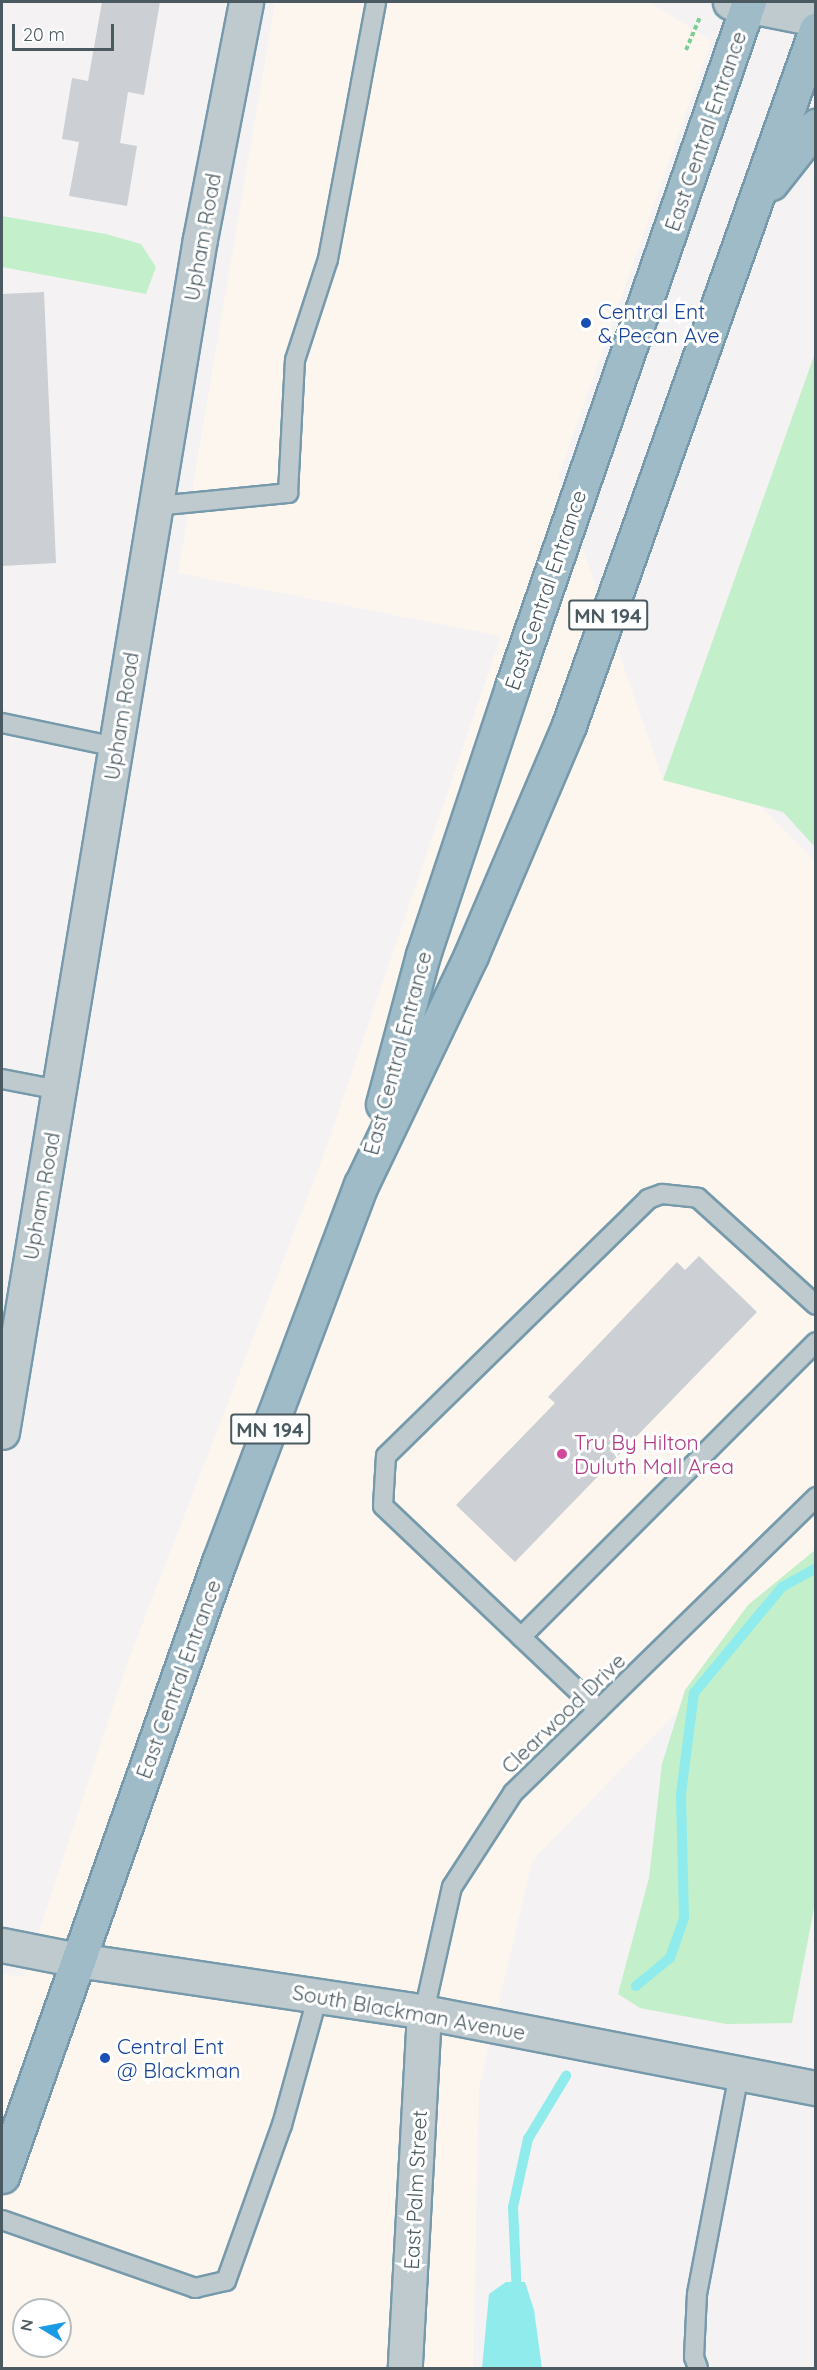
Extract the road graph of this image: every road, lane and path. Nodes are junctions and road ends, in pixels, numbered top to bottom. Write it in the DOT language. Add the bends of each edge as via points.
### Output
graph roads {
  1 [pos="246,2"];
  2 [pos="376,2"];
  3 [pos="732,5"];
  4 [pos="816,19"];
  5 [pos="816,30"];
  6 [pos="686,50"];
  7 [pos="816,126"];
  8 [pos="754,205"];
  9 [pos="156,506"];
  10 [pos="2,723"];
  11 [pos="116,747"];
  12 [pos="2,1079"];
  13 [pos="59,1090"];
  14 [pos="362,1185"];
  15 [pos="816,1305"];
  16 [pos="816,1342"];
  17 [pos="2,1423"];
  18 [pos="816,1497"];
  19 [pos="521,1636"];
  20 [pos="598,1710"];
  21 [pos="2,1945"];
  22 [pos="78,1960"];
  23 [pos="318,1995"];
  24 [pos="424,2012"];
  25 [pos="738,2073"];
  26 [pos="816,2088"];
  27 [pos="2,2176"];
  28 [pos="2,2220"];
  29 [pos="405,2368"];
  30 [pos="698,2368"];
  1 -- 9 [label="street, Upham Road" via="200,240"];
  2 -- 9 [label="lane" via="328,259 295,360 288,493"];
  3 -- 4 [label="street"];
  3 -- 6 [label="path"];
  3 -- 14 [label="highway, East Central Entrance / MN 194" via="427,944"];
  5 -- 8 [label="highway, East Central Entrance / MN 194"];
  7 -- 8 [label="highway"];
  8 -- 14 [label="highway, East Central Entrance / MN 194" via="544,790"];
  9 -- 11 [label="street, Upham Road"];
  10 -- 11 [label="lane"];
  11 -- 13 [label="street, Upham Road"];
  12 -- 13 [label="lane"];
  13 -- 17 [label="street, Upham Road"];
  14 -- 22 [label="highway, East Central Entrance / MN 194" via="219,1562"];
  15 -- 19 [label="lane" via="698,1198 662,1194 648,1199 386,1456 383,1506"];
  16 -- 19 [label="lane"];
  18 -- 20 [label="lane, Clearwood Drive"];
  19 -- 20 [label="lane"];
  20 -- 24 [label="lane, Clearwood Drive" via="513,1793 452,1887"];
  21 -- 22 [label="street, South Blackman Avenue"];
  22 -- 23 [label="street, South Blackman Avenue"];
  22 -- 27 [label="highway, East Central Entrance / MN 194"];
  23 -- 24 [label="street, South Blackman Avenue"];
  23 -- 28 [label="lane" via="282,2125 226,2281 195,2288"];
  24 -- 25 [label="street, South Blackman Avenue"];
  24 -- 29 [label="street, East Palm Street"];
  25 -- 26 [label="street, South Blackman Avenue"];
  25 -- 30 [label="lane" via="696,2294 694,2357"];
}
